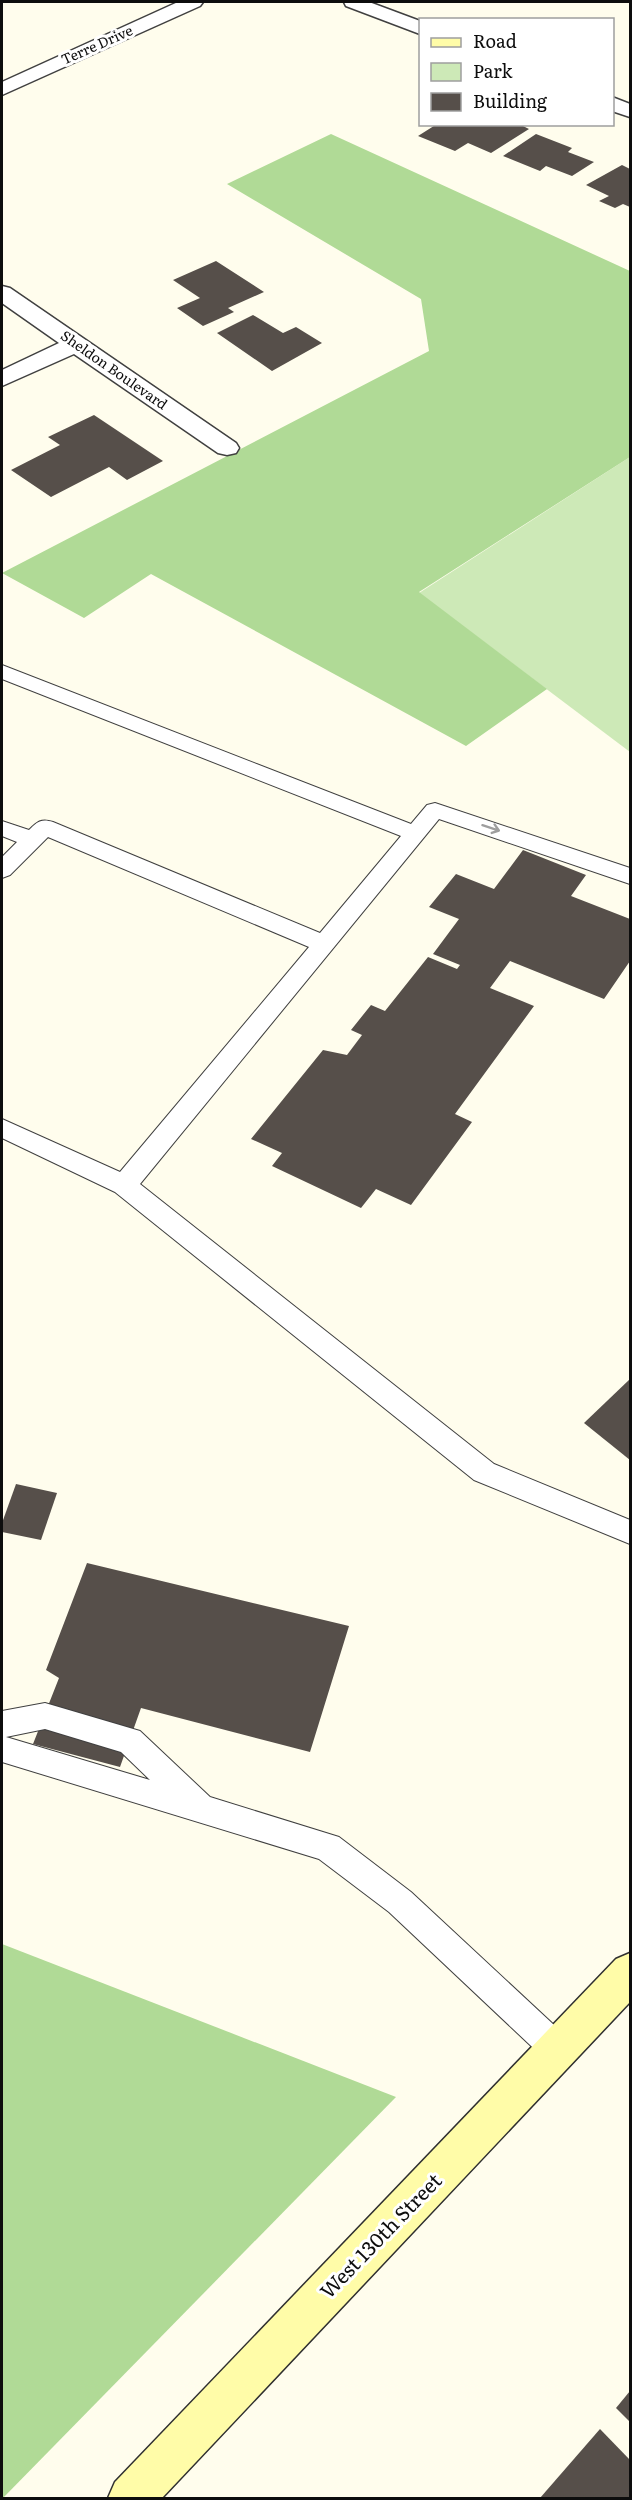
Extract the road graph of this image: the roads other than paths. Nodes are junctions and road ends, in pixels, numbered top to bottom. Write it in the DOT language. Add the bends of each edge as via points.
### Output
graph roads {
  1 [pos="193,2"];
  2 [pos="353,2"];
  3 [pos="419,28"];
  4 [pos="2,88"];
  5 [pos="614,105"];
  6 [pos="630,111"];
  7 [pos="2,292"];
  8 [pos="76,344"];
  9 [pos="2,379"];
  10 [pos="227,448"];
  11 [pos="2,673"];
  12 [pos="2,828"];
  13 [pos="416,834"];
  14 [pos="33,840"];
  15 [pos="2,870"];
  16 [pos="630,876"];
  17 [pos="324,944"];
  18 [pos="2,1128"];
  19 [pos="123,1185"];
  20 [pos="630,1532"];
  21 [pos="2,1724"];
  22 [pos="2,1749"];
  23 [pos="203,1809"];
  24 [pos="630,1972"];
  25 [pos="557,2049"];
  26 [pos="131,2499"];
  1 -- 4 [label="street, Terre Drive"];
  2 -- 3 [label="street"];
  5 -- 6 [label="street"];
  7 -- 8 [label="street, Sheldon Boulevard"];
  8 -- 9 [label="street"];
  8 -- 10 [label="street, Sheldon Boulevard"];
  11 -- 13 [label="lane"];
  12 -- 14 [label="lane"];
  13 -- 16 [label="lane, one-way" via="435,810"];
  13 -- 17 [label="lane"];
  14 -- 15 [label="lane"];
  14 -- 17 [label="lane" via="45,827"];
  17 -- 19 [label="lane"];
  18 -- 19 [label="lane"];
  19 -- 20 [label="lane" via="484,1472"];
  21 -- 23 [label="lane" via="45,1716 130,1741"];
  22 -- 23 [label="lane"];
  23 -- 25 [label="lane" via="328,1847 400,1902"];
  24 -- 25 [label="main road, West 130th Street"];
  25 -- 26 [label="main road, West 130th Street"];
}
